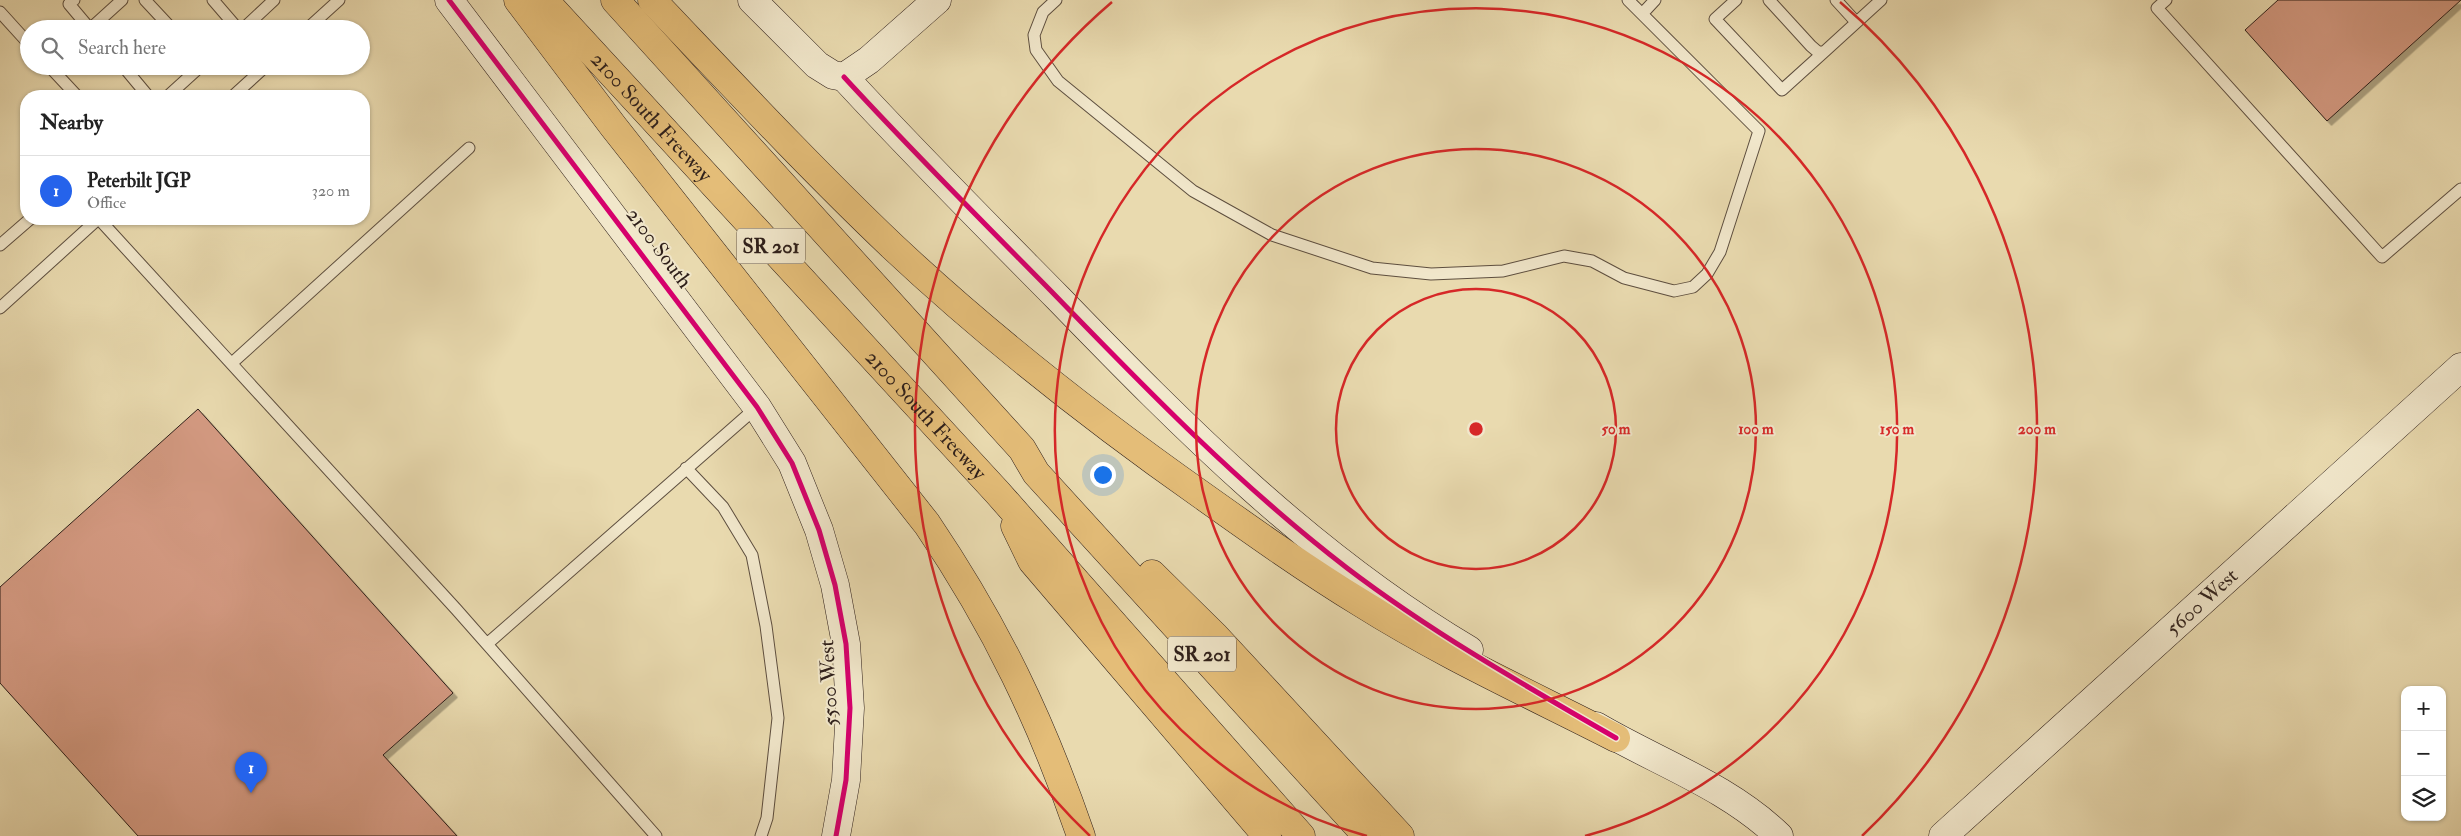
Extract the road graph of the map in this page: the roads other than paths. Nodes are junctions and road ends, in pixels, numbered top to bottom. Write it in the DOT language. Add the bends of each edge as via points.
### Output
graph roads {
  1 [pos="74,0"];
  2 [pos="122,0"];
  3 [pos="145,0"];
  4 [pos="213,0"];
  5 [pos="274,0"];
  6 [pos="339,0"];
  7 [pos="449,0"];
  8 [pos="518,0"];
  9 [pos="544,0"];
  10 [pos="614,0"];
  11 [pos="652,0"];
  12 [pos="752,0"];
  13 [pos="937,0"];
  14 [pos="1056,0"];
  15 [pos="1628,0"];
  16 [pos="1656,0"];
  17 [pos="1736,0"];
  18 [pos="1769,0"];
  19 [pos="1836,0"];
  20 [pos="1881,0"];
  21 [pos="2166,0"];
  22 [pos="0,12"];
  23 [pos="1642,14"];
  24 [pos="82,20"];
  25 [pos="100,20"];
  26 [pos="164,20"];
  27 [pos="230,20"];
  28 [pos="253,20"];
  29 [pos="316,20"];
  30 [pos="1856,22"];
  31 [pos="20,34"];
  32 [pos="1824,52"];
  33 [pos="57,75"];
  34 [pos="130,75"];
  35 [pos="191,75"];
  36 [pos="256,75"];
  37 [pos="844,77"];
  38 [pos="71,90"];
  39 [pos="143,90"];
  40 [pos="175,90"];
  41 [pos="240,90"];
  42 [pos="469,148"];
  43 [pos="2461,189"];
  44 [pos="23,225"];
  45 [pos="92,225"];
  46 [pos="105,225"];
  47 [pos="0,245"];
  48 [pos="0,308"];
  49 [pos="232,363"];
  50 [pos="2461,367"];
  51 [pos="757,407"];
  52 [pos="1022,449"];
  53 [pos="686,468"];
  54 [pos="997,492"];
  55 [pos="819,530"];
  56 [pos="487,644"];
  57 [pos="1616,738"];
  58 [pos="656,836"];
  59 [pos="761,836"];
  60 [pos="836,836"];
  61 [pos="1081,836"];
  62 [pos="1267,836"];
  63 [pos="1301,836"];
  64 [pos="1367,836"];
  65 [pos="1400,836"];
  66 [pos="1779,836"];
  67 [pos="1943,836"];
  1 -- 24 [label="lane" via="69,4"];
  2 -- 25 [label="lane"];
  3 -- 26 [label="lane"];
  4 -- 27 [label="lane"];
  5 -- 28 [label="lane"];
  6 -- 29 [label="lane"];
  7 -- 51 [label="street, 2100 South"];
  8 -- 61 [label="highway" via="938,540 978,604 1022,686 1058,769"];
  9 -- 54 [label="highway, 2100 South Freeway / SR 201"];
  10 -- 52 [label="highway, SR 201"];
  11 -- 57 [label="highway" via="894,248 1007,346 1124,440 1302,566 1362,604 1425,641"];
  12 -- 37 [label="street" via="817,65 833,75"];
  13 -- 37 [label="street" via="869,60"];
  14 -- 23 [label="lane" via="1043,12 1034,36 1036,50 1058,81 1193,191 1272,235 1372,268 1431,274 1503,271 1564,256 1592,261 1624,278 1674,291 1693,287 1707,274 1720,252 1758,131"];
  15 -- 23 [label="lane"];
  16 -- 23 [label="lane"];
  17 -- 32 [label="lane" via="1715,19 1782,90"];
  18 -- 32 [label="lane" via="1811,46 1818,52"];
  19 -- 30 [label="lane"];
  20 -- 30 [label="lane"];
  21 -- 43 [label="lane" via="2157,8 2382,257"];
  22 -- 31 [label="lane"];
  30 -- 32 [label="lane"];
  33 -- 38 [label="lane"];
  34 -- 39 [label="lane"];
  35 -- 40 [label="lane"];
  36 -- 41 [label="lane"];
  37 -- 57 [label="street" via="1125,368 1250,488 1349,569 1437,632"];
  42 -- 49 [label="lane"];
  44 -- 47 [label="lane"];
  45 -- 48 [label="lane"];
  46 -- 49 [label="lane"];
  49 -- 56 [label="lane"];
  50 -- 67 [label="street, 5600 West"];
  51 -- 53 [label="lane"];
  51 -- 55 [label="street, 2100 South" via="792,463"];
  52 -- 64 [label="highway, SR 201" via="1036,473"];
  52 -- 65 [label="highway" via="1215,636"];
  53 -- 56 [label="lane"];
  53 -- 59 [label="lane" via="723,508 752,555 766,626 778,718 767,818"];
  54 -- 62 [label="highway" via="1032,560"];
  54 -- 63 [label="highway, 2100 South Freeway / SR 201"];
  55 -- 60 [label="street, 5500 West" via="835,585 846,644 850,708 846,780"];
  56 -- 58 [label="lane"];
  57 -- 66 [label="street" via="1718,790"];
}
